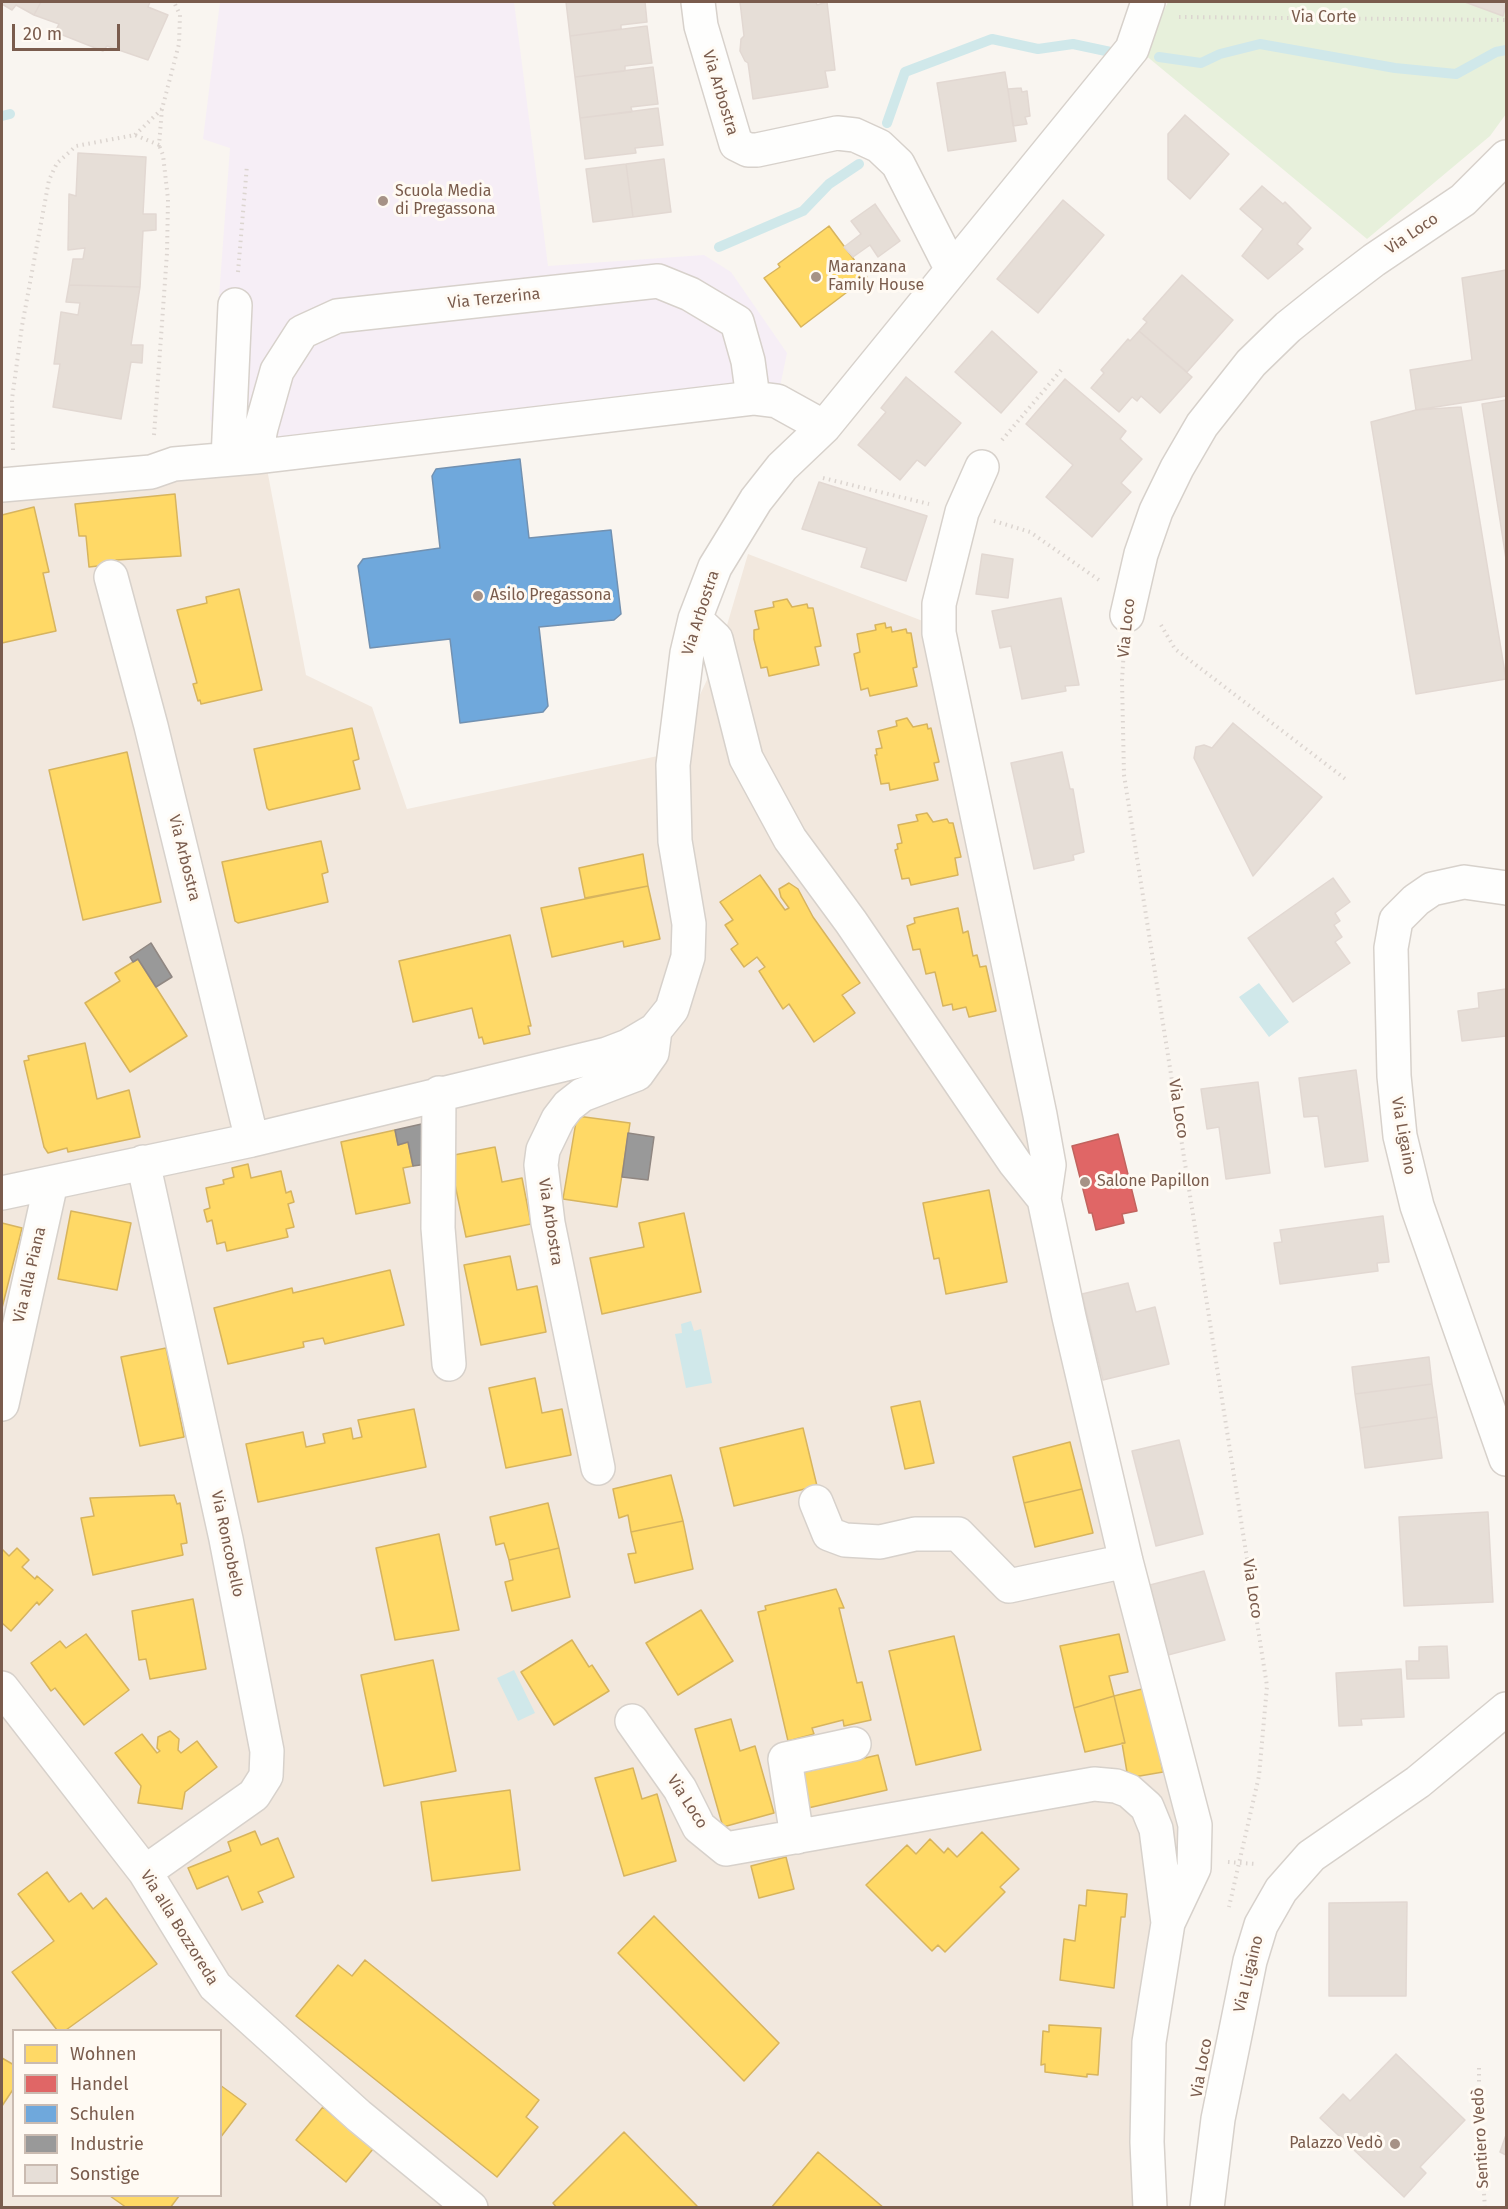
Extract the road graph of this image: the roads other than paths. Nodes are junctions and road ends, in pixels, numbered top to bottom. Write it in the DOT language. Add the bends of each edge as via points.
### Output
graph roads {
  1 [pos="698,2"];
  2 [pos="1145,9"];
  3 [pos="1506,157"];
  4 [pos="951,268"];
  5 [pos="235,305"];
  6 [pos="753,398"];
  7 [pos="824,427"];
  8 [pos="242,458"];
  9 [pos="982,467"];
  10 [pos="8,484"];
  11 [pos="111,577"];
  12 [pos="1128,608"];
  13 [pos="695,619"];
  14 [pos="1506,888"];
  15 [pos="655,1030"];
  16 [pos="439,1093"];
  17 [pos="252,1140"];
  18 [pos="143,1161"];
  19 [pos="51,1183"];
  20 [pos="2,1192"];
  21 [pos="1044,1199"];
  22 [pos="449,1364"];
  23 [pos="2,1404"];
  24 [pos="1506,1459"];
  25 [pos="598,1468"];
  26 [pos="816,1502"];
  27 [pos="1126,1561"];
  28 [pos="2,1688"];
  29 [pos="1506,1709"];
  30 [pos="632,1721"];
  31 [pos="854,1744"];
  32 [pos="797,1837"];
  33 [pos="145,1872"];
  34 [pos="1168,1923"];
  35 [pos="471,2208"];
  36 [pos="1150,2208"];
  37 [pos="1207,2208"];
  1 -- 4 [label="street, Via Arbostra" via="701,26 736,144 757,150 837,132 879,146 898,164"];
  2 -- 4 [label="street, Via Arbostra" via="1132,49"];
  3 -- 12 [label="street, Via Loco" via="1462,200 1328,295 1251,363 1202,425 1177,468 1156,511"];
  4 -- 7 [label="street, Via Arbostra"];
  5 -- 8 [label="street"];
  6 -- 7 [label="street" via="777,401"];
  6 -- 8 [label="street"];
  6 -- 8 [label="street, Via Terzerina" via="748,361 736,322 690,294 658,282 337,316 302,332 277,371 261,428"];
  7 -- 13 [label="street, Via Arbostra" via="782,467 728,541"];
  8 -- 10 [label="street" via="174,464 151,472"];
  9 -- 21 [label="street, Via Loco" via="962,512 939,604 939,633 1049,1165"];
  11 -- 17 [label="street, Via Arbostra"];
  13 -- 15 [label="street, Via Arbostra" via="680,698 673,765 675,841 689,924 688,957 672,1009"];
  13 -- 21 [label="street, Via Loco" via="716,639 746,758 790,839"];
  14 -- 24 [label="street, Via Ligaino" via="1464,882 1432,889 1396,920 1391,948 1394,1076 1400,1136 1417,1206"];
  15 -- 16 [label="street, Via Arbostra" via="607,1054"];
  15 -- 25 [label="street, Via Arbostra" via="652,1053 637,1074 582,1095 568,1106 543,1150 541,1165 548,1223"];
  16 -- 17 [label="street, Via Arbostra"];
  16 -- 22 [label="street" via="438,1228"];
  17 -- 18 [label="street, Via Arbostra"];
  18 -- 19 [label="street, Via Arbostra"];
  18 -- 33 [label="street, Via Roncobello" via="229,1550 267,1751 266,1776 254,1795"];
  19 -- 20 [label="street, Via Arbostra"];
  19 -- 23 [label="street, Via alla Piana"];
  21 -- 27 [label="street, Via Loco"];
  26 -- 27 [label="street" via="829,1534 845,1540 880,1542 915,1534 958,1534 1008,1586"];
  27 -- 34 [label="street, Via Loco" via="1195,1825 1194,1868"];
  28 -- 33 [label="street, Via alla Bozzoreda"];
  29 -- 37 [label="street, Via Ligaino" via="1418,1782 1311,1856 1281,1890 1261,1925 1250,1961 1218,2119"];
  30 -- 32 [label="street, Via Loco" via="680,1789 699,1827 726,1849"];
  31 -- 32 [label="street" via="785,1759"];
  32 -- 34 [label="street, Via Loco" via="1094,1784 1116,1786 1129,1791 1147,1807 1156,1829"];
  33 -- 35 [label="street, Via alla Bozzoreda" via="214,1986 359,2116"];
  34 -- 36 [label="street, Via Loco" via="1149,2042"];
}
